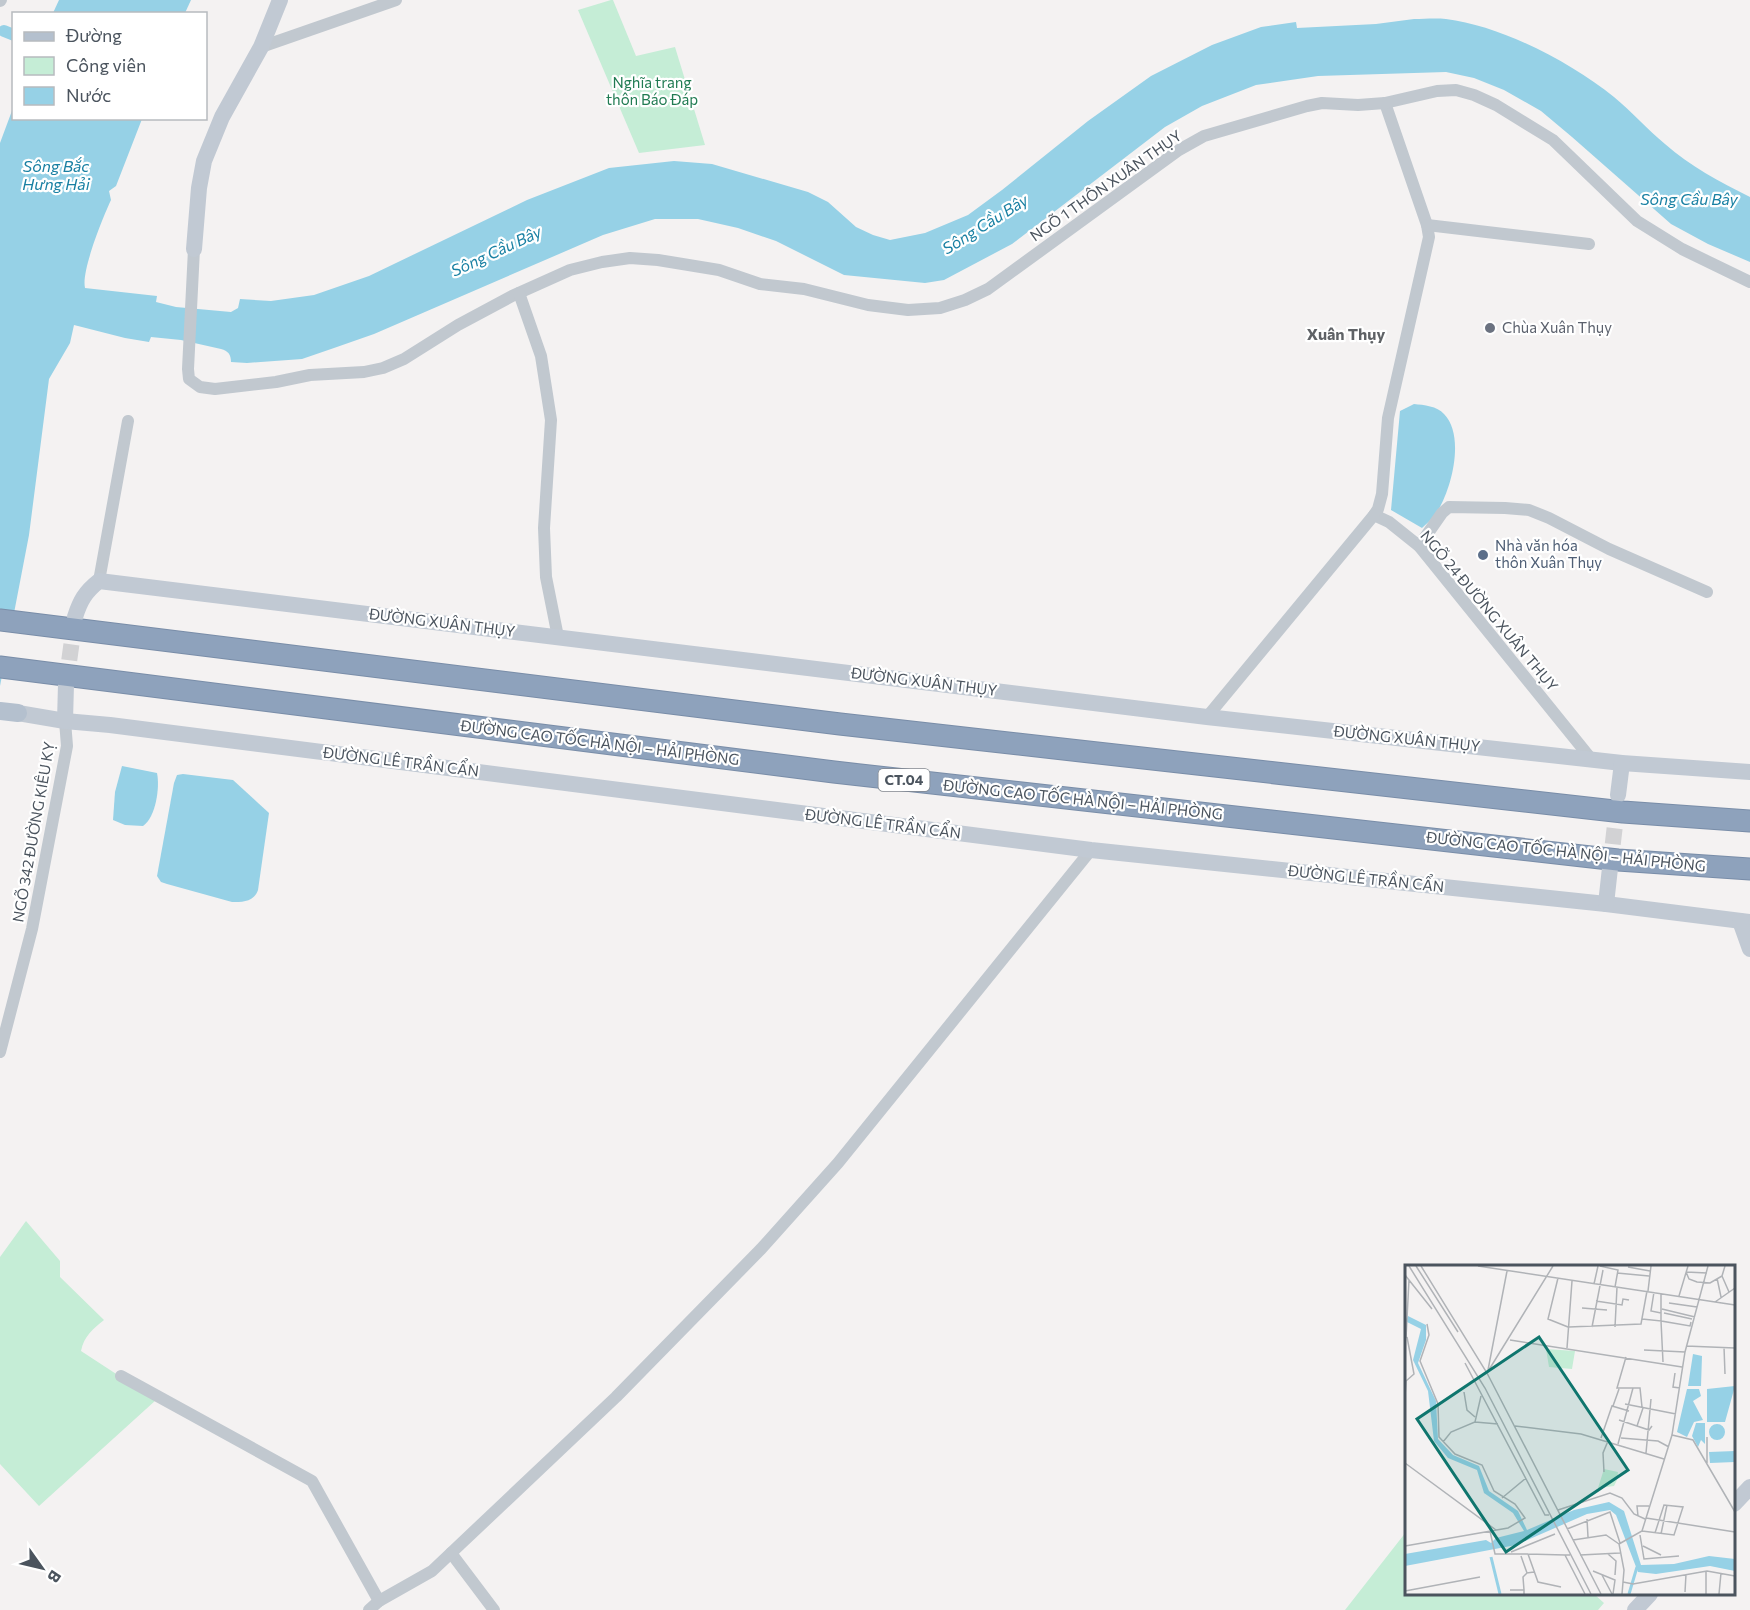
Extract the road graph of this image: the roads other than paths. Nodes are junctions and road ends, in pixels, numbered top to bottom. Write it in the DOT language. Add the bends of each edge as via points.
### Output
graph roads {
  1 [pos="280,0"];
  2 [pos="396,0"];
  3 [pos="261,47"];
  4 [pos="1385,103"];
  5 [pos="1427,225"];
  6 [pos="1589,244"];
  7 [pos="194,249"];
  8 [pos="1750,282"];
  9 [pos="519,293"];
  10 [pos="128,421"];
  11 [pos="1374,514"];
  12 [pos="1419,546"];
  13 [pos="99,581"];
  14 [pos="1707,592"];
  15 [pos="0,620"];
  16 [pos="70,623"];
  17 [pos="558,637"];
  18 [pos="0,667"];
  19 [pos="63,679"];
  20 [pos="0,711"];
  21 [pos="18,713"];
  22 [pos="1207,717"];
  23 [pos="65,721"];
  24 [pos="852,726"];
  25 [pos="1592,760"];
  26 [pos="1622,763"];
  27 [pos="1750,772"];
  28 [pos="1618,795"];
  29 [pos="1750,811"];
  30 [pos="1750,821"];
  31 [pos="1091,850"];
  32 [pos="1610,867"];
  33 [pos="1750,869"];
  34 [pos="1606,904"];
  35 [pos="1747,925"];
  36 [pos="1750,949"];
  37 [pos="0,1052"];
  38 [pos="121,1376"];
  39 [pos="1750,1487"];
  40 [pos="1735,1503"];
  41 [pos="451,1553"];
  42 [pos="1648,1595"];
  43 [pos="380,1601"];
  44 [pos="369,1610"];
  45 [pos="494,1610"];
  46 [pos="1635,1610"];
  1 -- 3 [label="main road"];
  2 -- 3 [label="street"];
  3 -- 7 [label="main road" via="222,117 204,160"];
  4 -- 5 [label="street"];
  4 -- 8 [label="street, NGÕ 1 THÔN XUÂN THỤY" via="1437,90 1456,90 1496,105 1553,140 1637,220 1682,249"];
  4 -- 9 [label="street, NGÕ 1 THÔN XUÂN THỤY" via="1307,106 1204,136 1179,150 988,289 940,308 908,310 868,305 826,293 760,284 718,270 630,258 570,270"];
  5 -- 6 [label="street"];
  5 -- 11 [label="street" via="1429,245 1388,418 1382,494"];
  7 -- 9 [label="street, NGÕ 1 THÔN XUÂN THỤY" via="188,369 189,379 200,387 215,389 383,368"];
  9 -- 17 [label="street" via="541,356 551,420 544,528 546,577"];
  10 -- 13 [label="street"];
  11 -- 12 [label="street, NGÕ 24 ĐƯỜNG XUÂN THỤY"];
  11 -- 22 [label="street"];
  12 -- 14 [label="street" via="1449,507 1529,510"];
  12 -- 25 [label="street, NGÕ 24 ĐƯỜNG XUÂN THỤY"];
  13 -- 16 [label="main road" via="86,591"];
  13 -- 17 [label="main road, ĐƯỜNG XUÂN THỤY"];
  15 -- 16 [label="highway"];
  16 -- 24 [label="highway"];
  17 -- 22 [label="main road, ĐƯỜNG XUÂN THỤY"];
  18 -- 19 [label="highway, CT.04"];
  19 -- 23 [label="main road"];
  19 -- 33 [label="highway, ĐƯỜNG CAO TỐC HÀ NỘI – HẢI PHÒNG / CT.04" via="834,772 1618,860"];
  20 -- 21 [label="main road"];
  21 -- 23 [label="main road, ĐƯỜNG LÊ TRẦN CẨN"];
  22 -- 25 [label="main road, ĐƯỜNG XUÂN THỤY"];
  23 -- 31 [label="main road, ĐƯỜNG LÊ TRẦN CẨN"];
  23 -- 37 [label="street, NGÕ 342 ĐƯỜNG KIÊU KỴ" via="67,746 34,917"];
  24 -- 29 [label="highway" via="1623,805"];
  24 -- 30 [label="highway" via="1623,812"];
  25 -- 26 [label="main road, ĐƯỜNG XUÂN THỤY"];
  26 -- 27 [label="main road, ĐƯỜNG XUÂN THỤY"];
  26 -- 28 [label="main road"];
  31 -- 34 [label="main road, ĐƯỜNG LÊ TRẦN CẨN"];
  31 -- 41 [label="street" via="838,1163 761,1249 616,1397"];
  32 -- 34 [label="main road"];
  34 -- 35 [label="main road, ĐƯỜNG LÊ TRẦN CẨN"];
  35 -- 36 [label="main road"];
  38 -- 43 [label="street" via="312,1481"];
  39 -- 40 [label="main road"];
  41 -- 43 [label="street" via="432,1571"];
  41 -- 45 [label="street"];
  42 -- 46 [label="main road"];
  43 -- 44 [label="street"];
}
